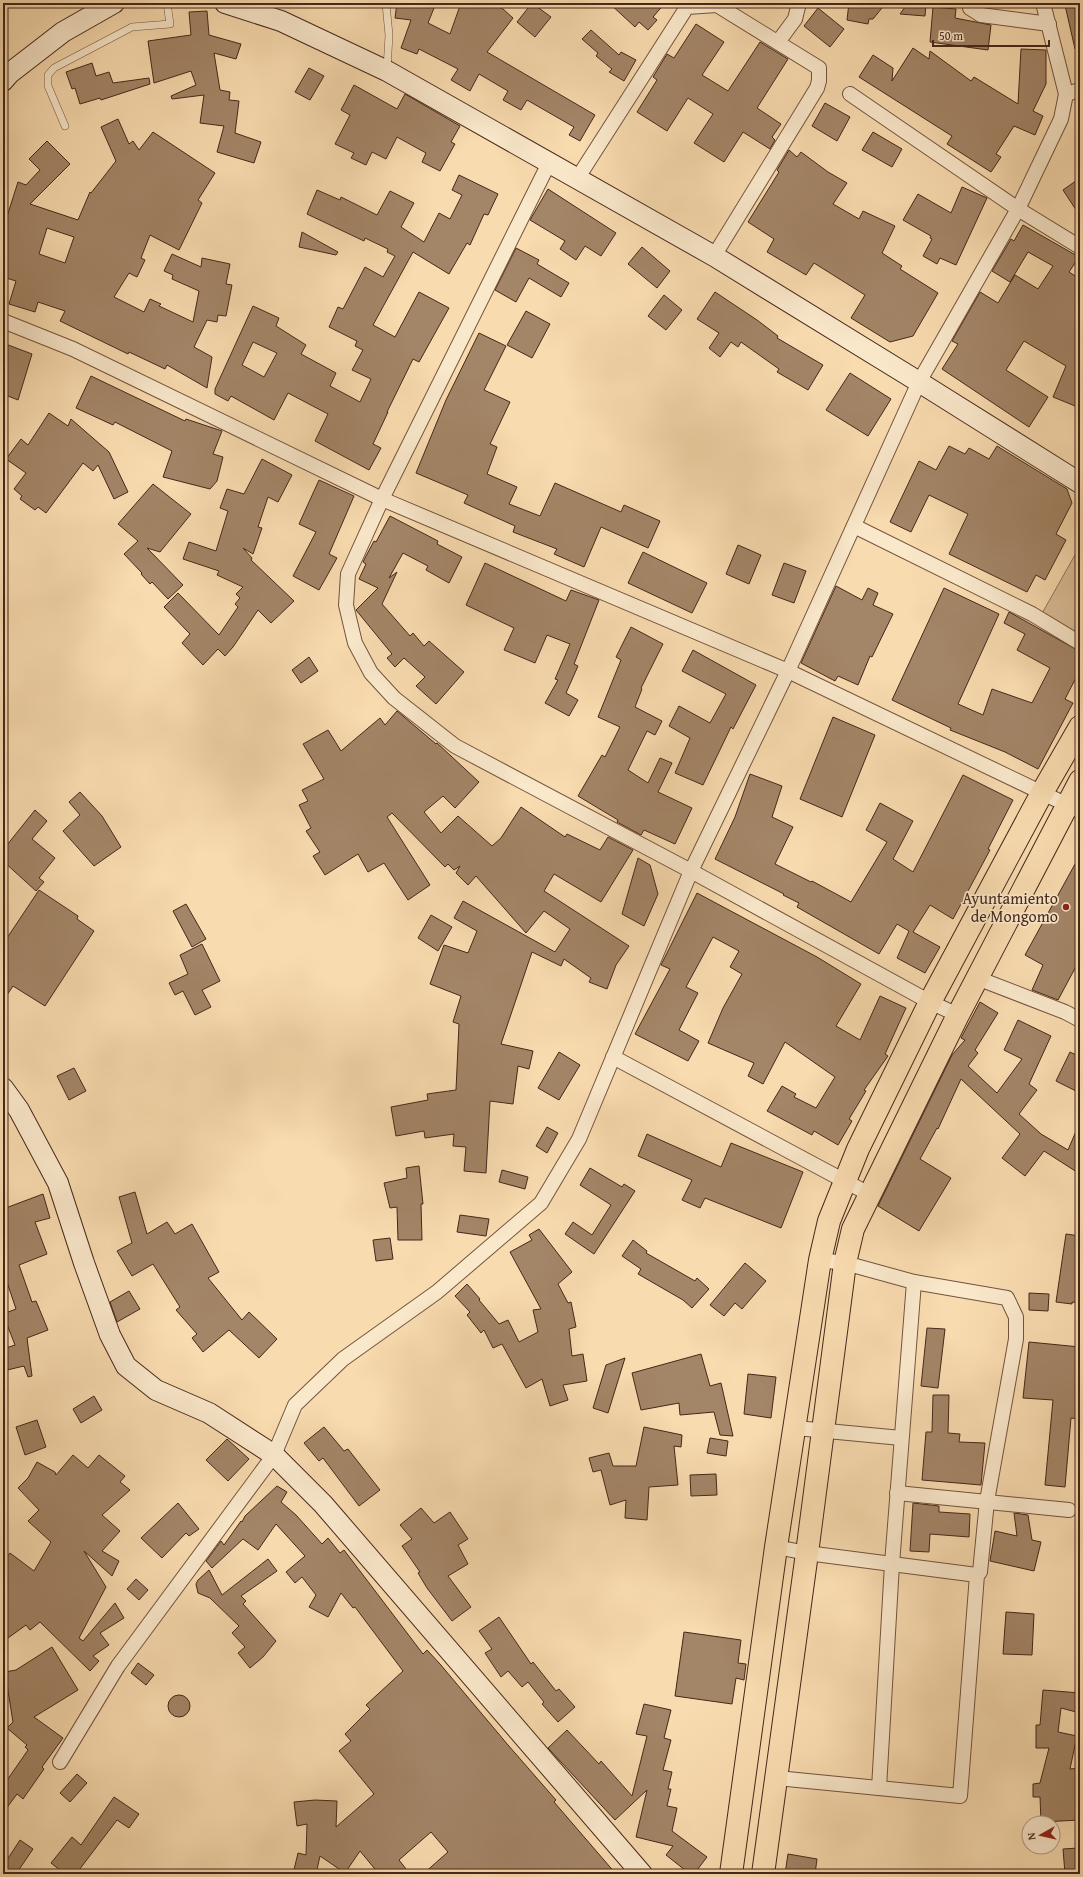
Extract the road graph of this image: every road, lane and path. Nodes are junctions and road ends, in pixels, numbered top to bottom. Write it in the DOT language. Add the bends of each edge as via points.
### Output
graph roads {
  1 [pos="114,3"];
  2 [pos="167,3"];
  3 [pos="225,3"];
  4 [pos="799,3"];
  5 [pos="1043,3"];
  6 [pos="386,4"];
  7 [pos="970,8"];
  8 [pos="1049,24"];
  9 [pos="778,42"];
  10 [pos="386,72"];
  11 [pos="3,81"];
  12 [pos="1080,90"];
  13 [pos="850,94"];
  14 [pos="1066,94"];
  15 [pos="65,126"];
  16 [pos="549,163"];
  17 [pos="577,179"];
  18 [pos="1018,210"];
  19 [pos="1080,247"];
  20 [pos="714,256"];
  21 [pos="3,321"];
  22 [pos="919,382"];
  23 [pos="1080,483"];
  24 [pos="382,499"];
  25 [pos="854,526"];
  26 [pos="1080,643"];
  27 [pos="788,671"];
  28 [pos="1080,727"];
  29 [pos="1080,781"];
  30 [pos="1043,791"];
  31 [pos="1074,807"];
  32 [pos="691,872"];
  33 [pos="977,978"];
  34 [pos="930,1002"];
  35 [pos="958,1015"];
  36 [pos="1080,1020"];
  37 [pos="613,1057"];
  38 [pos="3,1088"];
  39 [pos="845,1180"];
  40 [pos="869,1194"];
  41 [pos="820,1260"];
  42 [pos="845,1263"];
  43 [pos="914,1282"];
  44 [pos="796,1428"];
  45 [pos="822,1430"];
  46 [pos="902,1438"];
  47 [pos="274,1455"];
  48 [pos="898,1493"];
  49 [pos="987,1500"];
  50 [pos="1069,1510"];
  51 [pos="776,1547"];
  52 [pos="807,1553"];
  53 [pos="892,1564"];
  54 [pos="977,1575"];
  55 [pos="60,1762"];
  56 [pos="777,1778"];
  57 [pos="879,1788"];
  58 [pos="642,1874"];
  59 [pos="731,1874"];
  60 [pos="763,1874"];
  1 -- 11 [label="street" via="62,32"];
  2 -- 15 [label="lane" via="170,24 132,27 54,68 48,75 48,86"];
  3 -- 10 [label="street" via="281,21"];
  4 -- 9 [label="street" via="795,19"];
  5 -- 8 [label="street"];
  6 -- 10 [label="lane" via="389,35"];
  7 -- 8 [label="street" via="981,15"];
  8 -- 14 [label="street"];
  9 -- 17 [label="street" via="717,5 687,7"];
  9 -- 20 [label="street" via="819,68 817,88"];
  10 -- 16 [label="street"];
  12 -- 14 [label="street"];
  13 -- 18 [label="street"];
  14 -- 18 [label="street" via="1061,119"];
  16 -- 17 [label="street"];
  16 -- 24 [label="street"];
  17 -- 20 [label="street"];
  18 -- 19 [label="street"];
  18 -- 22 [label="street"];
  20 -- 22 [label="street"];
  21 -- 24 [label="street" via="73,349"];
  22 -- 23 [label="street"];
  22 -- 25 [label="street"];
  24 -- 27 [label="street"];
  24 -- 32 [label="street" via="348,574 346,605 354,643 371,673 394,698 455,746"];
  25 -- 26 [label="street" via="1032,614"];
  25 -- 27 [label="street"];
  27 -- 30 [label="street"];
  27 -- 32 [label="street"];
  28 -- 30 [label="main road"];
  29 -- 31 [label="main road"];
  30 -- 31 [label="street"];
  30 -- 34 [label="main road"];
  31 -- 33 [label="main road"];
  32 -- 34 [label="street"];
  32 -- 37 [label="street"];
  33 -- 35 [label="main road"];
  33 -- 36 [label="street"];
  34 -- 35 [label="street"];
  34 -- 39 [label="main road" via="858,1148"];
  35 -- 40 [label="main road"];
  37 -- 39 [label="street"];
  37 -- 47 [label="street" via="578,1139 541,1202 437,1292 337,1364 295,1405"];
  38 -- 47 [label="street" via="19,1110 58,1183 105,1321 126,1366 156,1390 209,1413"];
  39 -- 40 [label="street"];
  39 -- 41 [label="main road" via="829,1221"];
  40 -- 42 [label="main road" via="853,1229"];
  41 -- 42 [label="street"];
  41 -- 44 [label="main road"];
  42 -- 43 [label="street"];
  42 -- 45 [label="main road"];
  43 -- 46 [label="street"];
  43 -- 49 [label="street" via="1007,1298 1016,1317 1016,1339"];
  44 -- 45 [label="street"];
  44 -- 51 [label="main road"];
  45 -- 46 [label="street"];
  45 -- 52 [label="main road"];
  46 -- 48 [label="street"];
  47 -- 55 [label="street" via="118,1666"];
  47 -- 58 [label="street" via="323,1504"];
  48 -- 49 [label="street"];
  48 -- 53 [label="street"];
  49 -- 50 [label="street"];
  49 -- 54 [label="street" via="980,1572"];
  51 -- 52 [label="street"];
  51 -- 59 [label="main road"];
  52 -- 53 [label="street"];
  52 -- 56 [label="main road"];
  53 -- 54 [label="street"];
  53 -- 57 [label="street"];
  54 -- 57 [label="street" via="960,1796"];
  56 -- 57 [label="street"];
  56 -- 60 [label="main road"];
}
